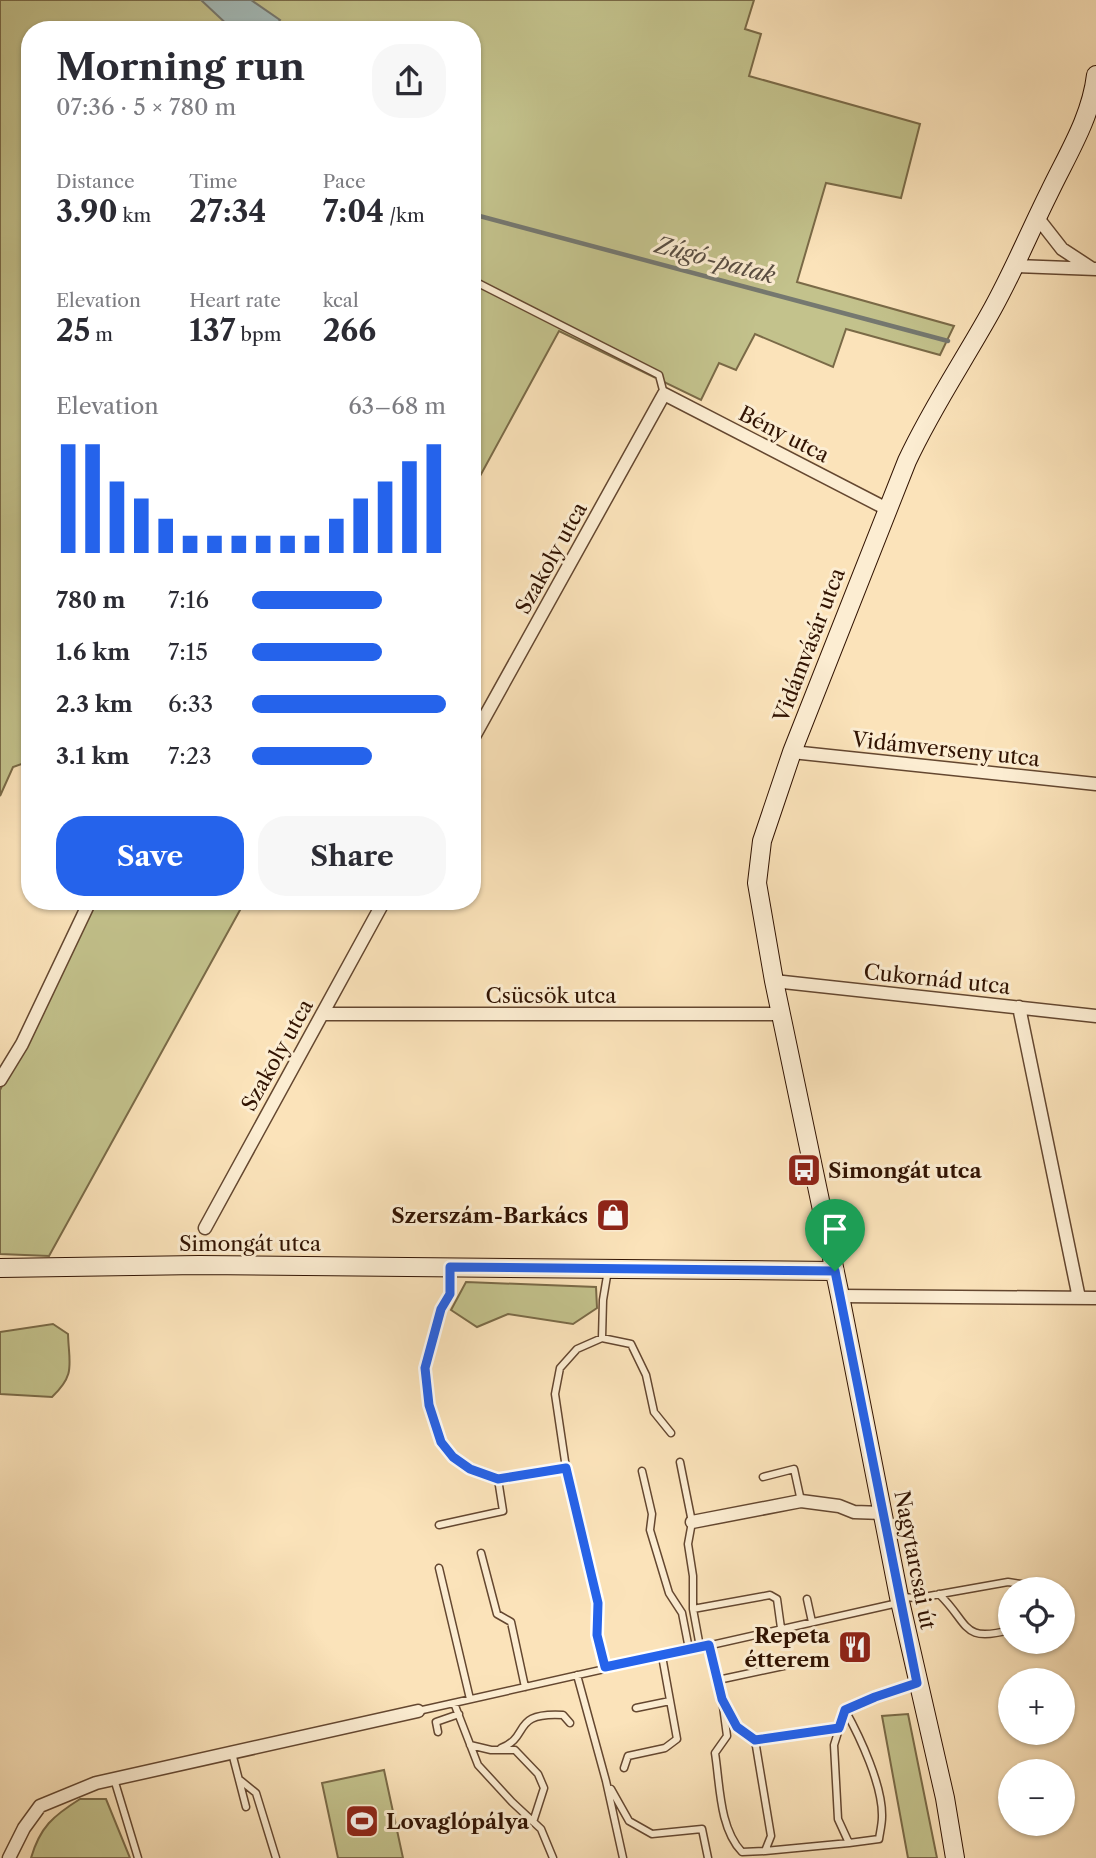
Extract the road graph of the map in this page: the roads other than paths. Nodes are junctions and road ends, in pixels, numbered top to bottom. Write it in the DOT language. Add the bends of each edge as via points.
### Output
graph roads {
  1 [pos="1096,75"];
  2 [pos="1090,124"];
  3 [pos="1037,217"];
  4 [pos="1015,266"];
  5 [pos="1094,269"];
  6 [pos="481,285"];
  7 [pos="664,394"];
  8 [pos="887,509"];
  9 [pos="481,724"];
  10 [pos="792,752"];
  11 [pos="1096,784"];
  12 [pos="86,910"];
  13 [pos="379,910"];
  14 [pos="774,981"];
  15 [pos="1019,1007"];
  16 [pos="322,1014"];
  17 [pos="781,1014"];
  18 [pos="1096,1016"];
  19 [pos="0,1080"];
  20 [pos="205,1228"];
  21 [pos="450,1267"];
  22 [pos="0,1268"];
  23 [pos="608,1269"];
  24 [pos="835,1271"];
  25 [pos="840,1296"];
  26 [pos="1079,1298"];
  27 [pos="1096,1298"];
  28 [pos="603,1338"];
  29 [pos="670,1433"];
  30 [pos="680,1462"];
  31 [pos="566,1468"];
  32 [pos="642,1471"];
  33 [pos="763,1477"];
  34 [pos="498,1479"];
  35 [pos="801,1501"];
  36 [pos="883,1513"];
  37 [pos="692,1522"];
  38 [pos="439,1525"];
  39 [pos="481,1553"];
  40 [pos="439,1568"];
  41 [pos="998,1584"];
  42 [pos="939,1594"];
  43 [pos="807,1599"];
  44 [pos="900,1600"];
  45 [pos="693,1609"];
  46 [pos="812,1622"];
  47 [pos="781,1629"];
  48 [pos="998,1633"];
  49 [pos="709,1645"];
  50 [pos="700,1647"];
  51 [pos="689,1649"];
  52 [pos="662,1656"];
  53 [pos="807,1661"];
  54 [pos="605,1667"];
  55 [pos="577,1675"];
  56 [pos="718,1680"];
  57 [pos="917,1683"];
  58 [pos="525,1687"];
  59 [pos="470,1699"];
  60 [pos="722,1699"];
  61 [pos="670,1700"];
  62 [pos="454,1703"];
  63 [pos="635,1708"];
  64 [pos="845,1710"];
  65 [pos="418,1711"];
  66 [pos="459,1714"];
  67 [pos="570,1723"];
  68 [pos="839,1728"];
  69 [pos="438,1732"];
  70 [pos="755,1740"];
  71 [pos="470,1745"];
  72 [pos="496,1750"];
  73 [pos="232,1753"];
  74 [pos="624,1768"];
  75 [pos="114,1779"];
  76 [pos="240,1780"];
  77 [pos="607,1781"];
  78 [pos="246,1807"];
  79 [pos="533,1822"];
  80 [pos="849,1843"];
  81 [pos="765,1851"];
  82 [pos="9,1858"];
  83 [pos="138,1858"];
  84 [pos="276,1858"];
  85 [pos="553,1858"];
  86 [pos="623,1858"];
  87 [pos="708,1858"];
  88 [pos="955,1858"];
  1 -- 2 [label="main road, Vidámvásár utca"];
  2 -- 3 [label="main road, Vidámvásár utca"];
  3 -- 4 [label="main road, Vidámvásár utca"];
  3 -- 5 [label="street" via="1062,249"];
  4 -- 5 [label="street"];
  4 -- 8 [label="main road, Vidámvásár utca" via="923,426"];
  6 -- 7 [label="lane" via="659,375"];
  7 -- 8 [label="street, Bény utca"];
  7 -- 9 [label="street, Szakoly utca"];
  8 -- 10 [label="main road, Vidámvásár utca"];
  10 -- 11 [label="street, Vidámverseny utca"];
  10 -- 14 [label="main road, Vidámvásár utca" via="762,841 758,867"];
  12 -- 19 [label="street"];
  13 -- 16 [label="street, Szakoly utca"];
  14 -- 15 [label="street, Cukornád utca"];
  14 -- 17 [label="main road, Vidámvásár utca"];
  15 -- 18 [label="street, Cukornád utca"];
  15 -- 26 [label="street"];
  16 -- 17 [label="street, Csücsök utca"];
  16 -- 20 [label="street, Szakoly utca"];
  17 -- 24 [label="main road, Vidámvásár utca"];
  21 -- 22 [label="main road, Simongát utca"];
  21 -- 23 [label="main road, Simongát utca"];
  21 -- 34 [label="lane" via="450,1294 441,1309 425,1368 429,1405 441,1442 453,1457"];
  23 -- 24 [label="main road, Simongát utca"];
  23 -- 28 [label="lane"];
  24 -- 25 [label="main road, Nagytarcsai út"];
  25 -- 26 [label="street"];
  25 -- 36 [label="main road, Nagytarcsai út"];
  26 -- 27 [label="street"];
  28 -- 29 [label="lane" via="631,1344 646,1376 654,1412"];
  28 -- 31 [label="lane" via="577,1349 560,1368 555,1394"];
  30 -- 37 [label="lane"];
  31 -- 34 [label="lane"];
  31 -- 54 [label="lane" via="598,1603 597,1635"];
  32 -- 51 [label="lane" via="652,1514 650,1530 669,1593 682,1614"];
  33 -- 35 [label="lane" via="794,1469"];
  34 -- 38 [label="lane" via="503,1511"];
  35 -- 36 [label="street"];
  35 -- 37 [label="street"];
  36 -- 44 [label="main road, Nagytarcsai út"];
  37 -- 45 [label="lane" via="688,1544"];
  39 -- 58 [label="lane" via="497,1614 511,1622"];
  40 -- 59 [label="lane"];
  41 -- 42 [label="lane"];
  42 -- 44 [label="lane"];
  42 -- 48 [label="lane" via="974,1634"];
  43 -- 46 [label="lane"];
  44 -- 46 [label="lane"];
  44 -- 57 [label="main road, Nagytarcsai út"];
  45 -- 47 [label="lane" via="770,1595 777,1599"];
  45 -- 50 [label="lane"];
  46 -- 47 [label="lane"];
  47 -- 49 [label="lane"];
  49 -- 50 [label="lane"];
  49 -- 56 [label="lane"];
  50 -- 51 [label="lane"];
  51 -- 52 [label="lane"];
  52 -- 54 [label="lane"];
  52 -- 61 [label="lane"];
  53 -- 56 [label="lane"];
  54 -- 55 [label="lane"];
  55 -- 58 [label="lane"];
  55 -- 77 [label="lane"];
  56 -- 60 [label="lane"];
  57 -- 64 [label="lane"];
  57 -- 88 [label="main road, Nagytarcsai út"];
  58 -- 59 [label="lane"];
  59 -- 62 [label="lane"];
  60 -- 70 [label="lane" via="737,1727"];
  60 -- 81 [label="lane" via="727,1736 715,1753 731,1841 741,1852"];
  61 -- 63 [label="lane"];
  61 -- 74 [label="lane" via="677,1739 665,1748 628,1756"];
  62 -- 65 [label="lane"];
  62 -- 66 [label="lane"];
  64 -- 68 [label="lane"];
  64 -- 80 [label="lane" via="861,1738 883,1818 879,1839"];
  65 -- 73 [label="street"];
  66 -- 69 [label="lane" via="436,1722"];
  66 -- 71 [label="lane"];
  67 -- 72 [label="lane" via="563,1716 535,1716 523,1724 510,1745"];
  68 -- 70 [label="lane"];
  68 -- 80 [label="lane" via="834,1745 838,1819"];
  70 -- 81 [label="lane" via="771,1836"];
  71 -- 72 [label="lane"];
  71 -- 79 [label="lane" via="478,1765"];
  72 -- 79 [label="lane" via="515,1750 538,1774 544,1788"];
  73 -- 75 [label="street"];
  73 -- 76 [label="lane"];
  75 -- 82 [label="street" via="40,1806"];
  75 -- 83 [label="lane"];
  76 -- 78 [label="lane"];
  76 -- 84 [label="lane" via="256,1793"];
  77 -- 86 [label="lane"];
  77 -- 87 [label="lane" via="629,1821 652,1834 702,1829"];
  79 -- 85 [label="lane" via="541,1829"];
  80 -- 81 [label="lane"];
}
